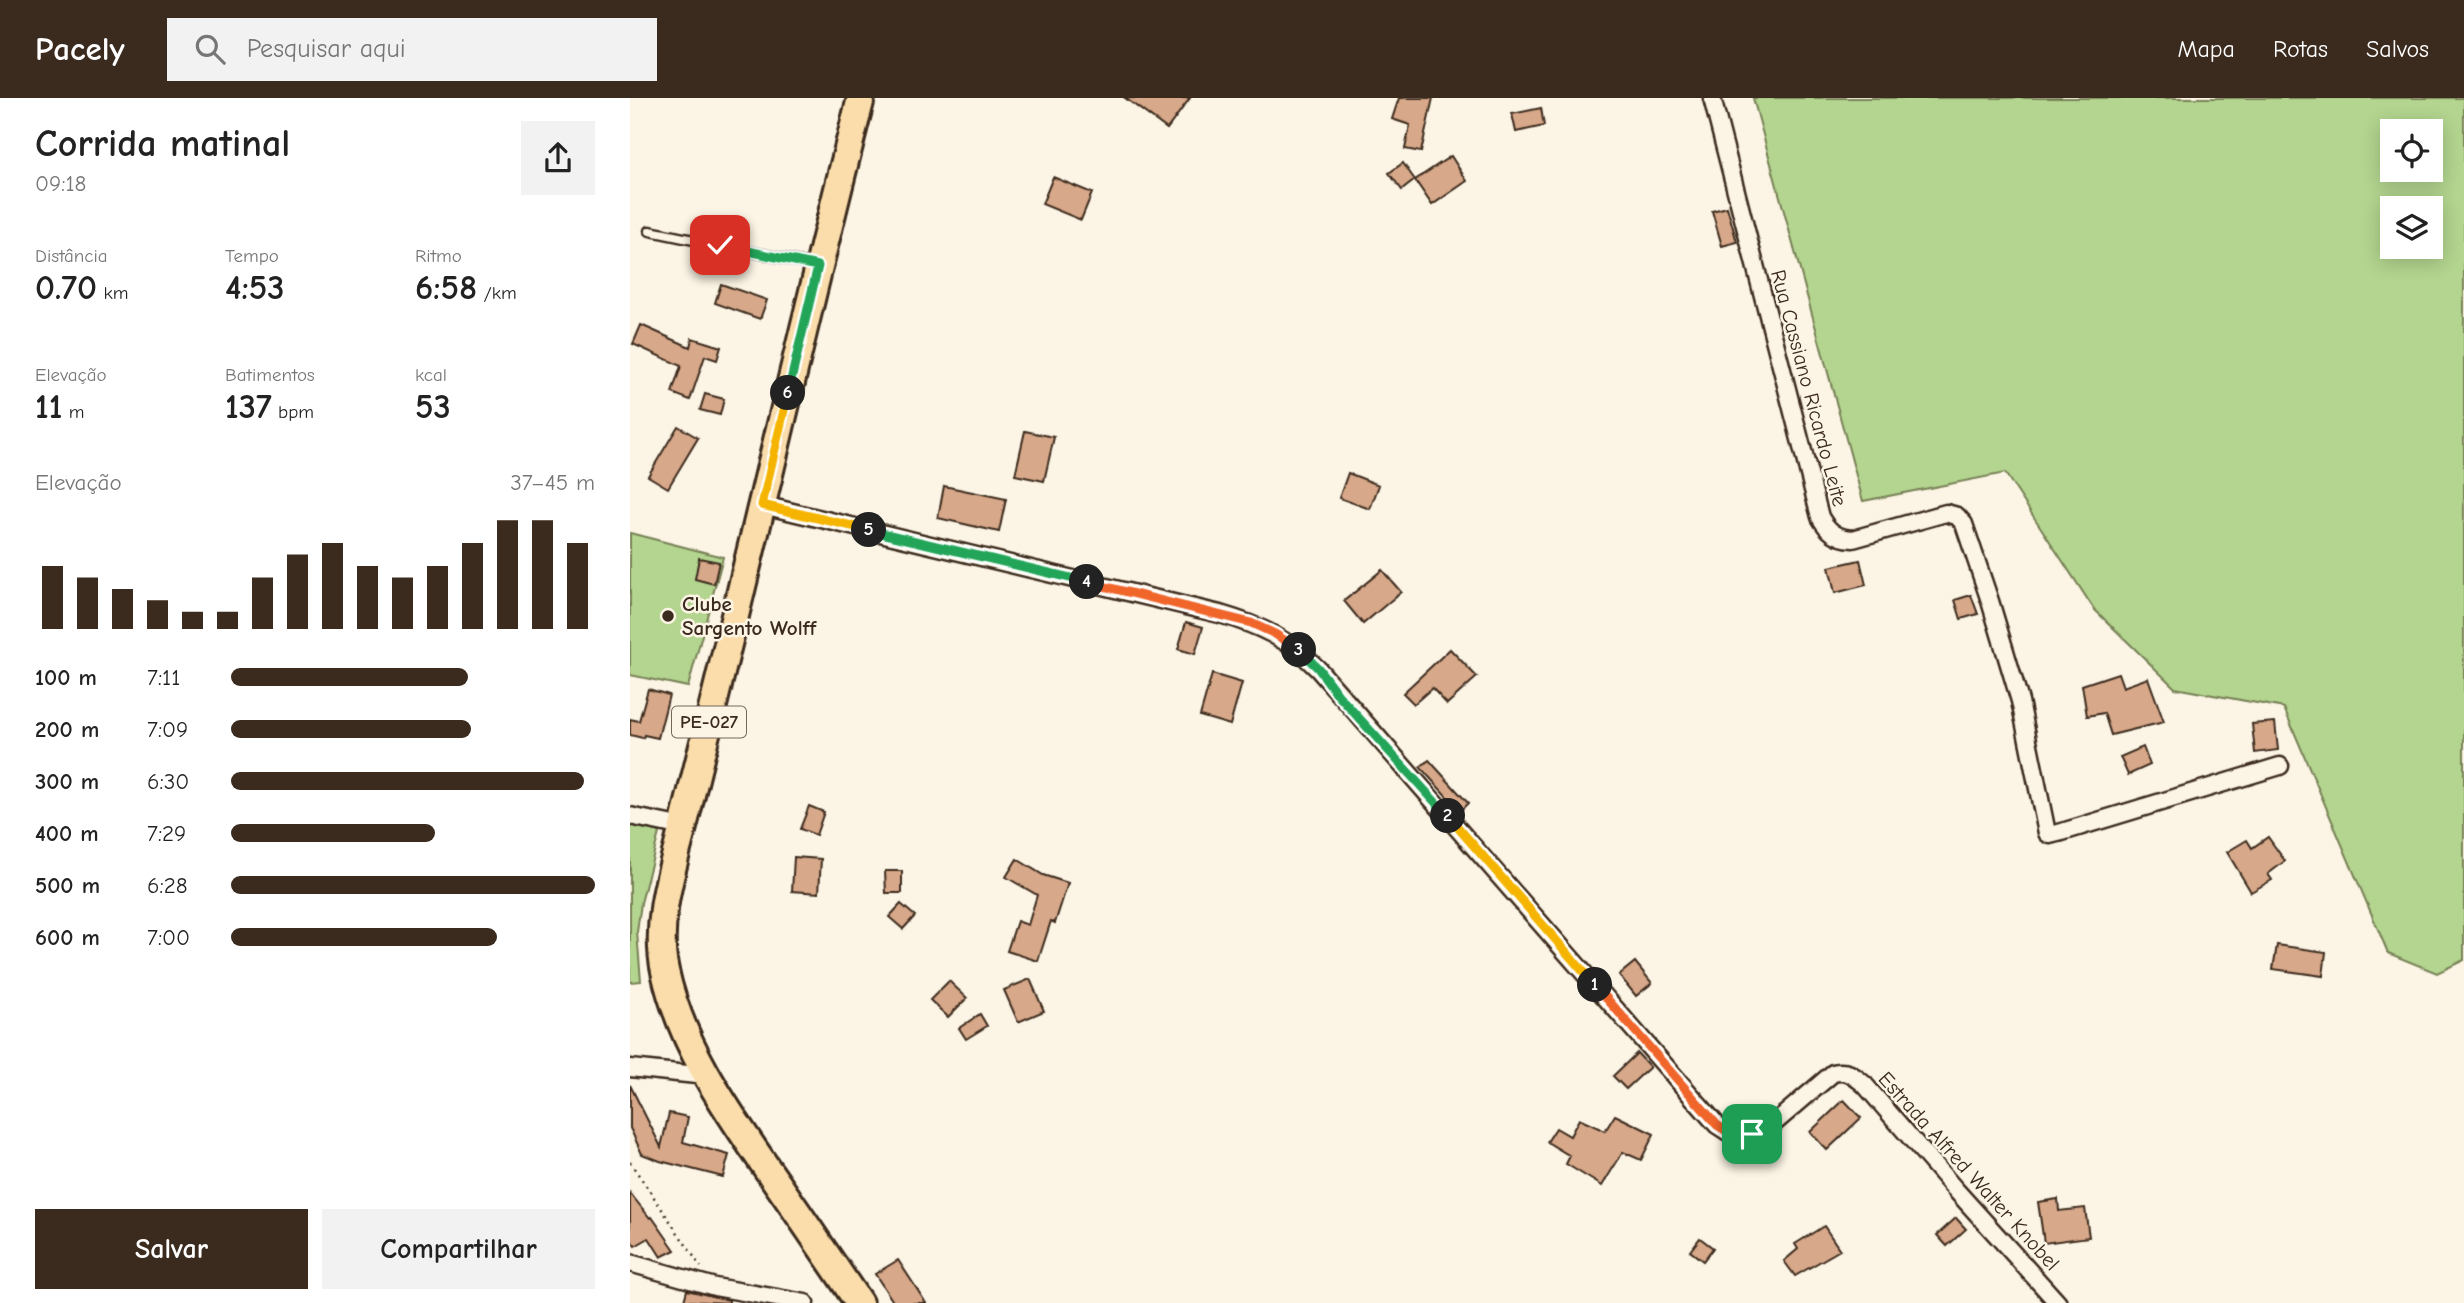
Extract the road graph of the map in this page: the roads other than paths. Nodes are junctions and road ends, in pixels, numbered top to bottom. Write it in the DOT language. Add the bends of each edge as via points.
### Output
graph roads {
  1 [pos="861,98"];
  2 [pos="1712,98"];
  3 [pos="650,231"];
  4 [pos="818,266"];
  5 [pos="762,505"];
  6 [pos="2280,766"];
  7 [pos="630,816"];
  8 [pos="683,827"];
  9 [pos="630,1068"];
  10 [pos="706,1076"];
  11 [pos="630,1263"];
  12 [pos="805,1303"];
  13 [pos="859,1303"];
  14 [pos="2058,1303"];
  1 -- 4 [label="main road, PE-027"];
  2 -- 6 [label="street, Rua Cassiano Ricardo Leite" via="1820,517 1843,538 1946,513 1964,524 2020,701 2047,833"];
  3 -- 4 [label="lane"];
  4 -- 5 [label="main road, PE-027"];
  5 -- 8 [label="main road, PE-027"];
  5 -- 14 [label="street, Estrada Alfred Walter Knobel" via="1220,614 1275,634 1318,668 1717,1125 1734,1136 1761,1132 1833,1073 1853,1074"];
  7 -- 8 [label="street"];
  8 -- 10 [label="main road, PE-027" via="664,916 664,966 681,1022"];
  9 -- 10 [label="street"];
  10 -- 13 [label="main road, PE-027"];
  11 -- 12 [label="street" via="715,1287"];
}
